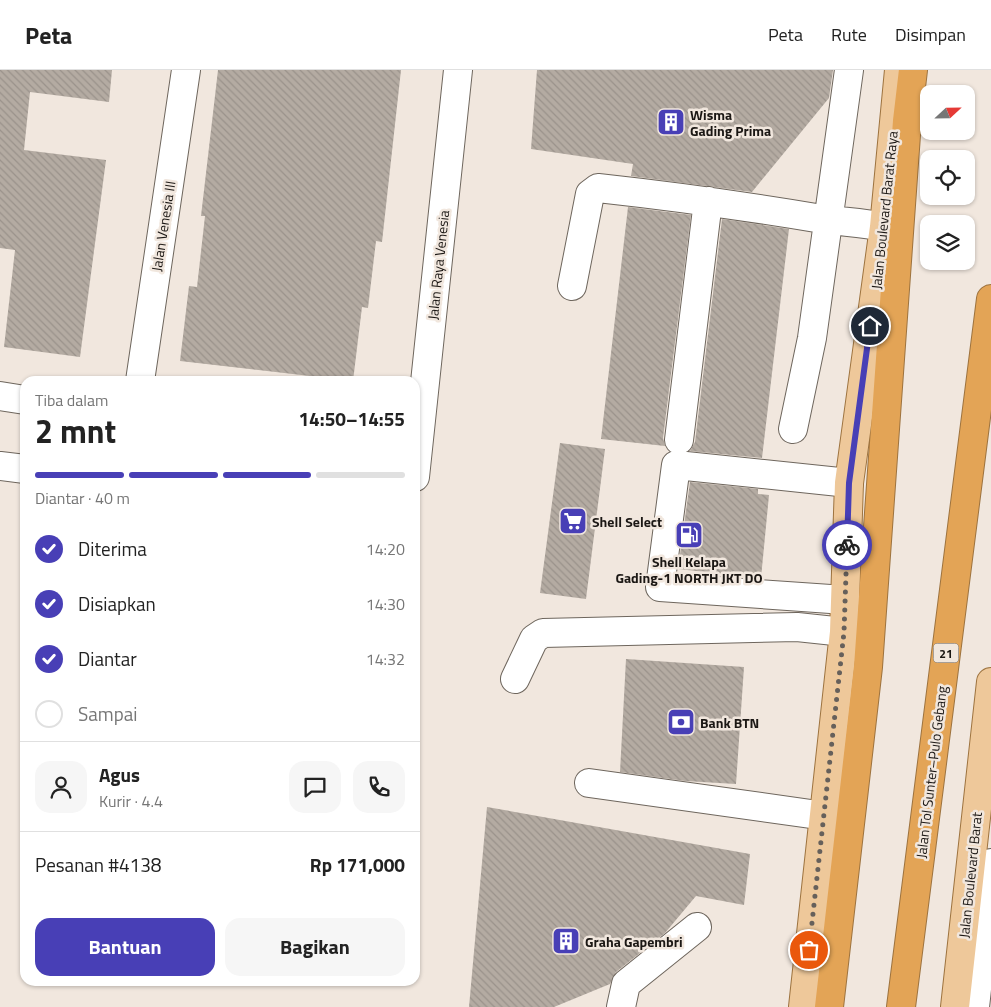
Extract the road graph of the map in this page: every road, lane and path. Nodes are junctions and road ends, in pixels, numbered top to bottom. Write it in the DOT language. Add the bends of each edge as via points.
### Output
graph roads {
  1 [pos="186,70"];
  2 [pos="458,70"];
  3 [pos="849,70"];
  4 [pos="899,70"];
  5 [pos="913,70"];
  6 [pos="708,201"];
  7 [pos="829,220"];
  8 [pos="884,228"];
  9 [pos="572,286"];
  10 [pos="991,299"];
  11 [pos="141,376"];
  12 [pos="0,396"];
  13 [pos="20,399"];
  14 [pos="420,428"];
  15 [pos="792,429"];
  16 [pos="679,440"];
  17 [pos="0,466"];
  18 [pos="20,468"];
  19 [pos="849,483"];
  20 [pos="845,600"];
  21 [pos="844,632"];
  22 [pos="515,679"];
  23 [pos="991,682"];
  24 [pos="589,784"];
  25 [pos="825,816"];
  26 [pos="991,863"];
  27 [pos="696,927"];
  28 [pos="621,1007"];
  29 [pos="803,1007"];
  30 [pos="829,1007"];
  31 [pos="901,1007"];
  32 [pos="955,1007"];
  33 [pos="975,1007"];
  1 -- 11 [label="street, Jalan Venesia III"];
  2 -- 14 [label="street, Jalan Raya Venesia"];
  3 -- 7 [label="street"];
  4 -- 8 [label="main road, Jalan Boulevard Barat Raya"];
  5 -- 30 [label="highway" via="868,667"];
  6 -- 7 [label="street"];
  6 -- 9 [label="street" via="598,188 590,194"];
  6 -- 16 [label="street"];
  7 -- 8 [label="street"];
  7 -- 15 [label="street" via="812,338"];
  8 -- 19 [label="main road, Jalan Boulevard Barat Raya"];
  10 -- 31 [label="highway, Jalan Tol Sunter–Pulo Gebang / 21"];
  12 -- 13 [label="street"];
  17 -- 18 [label="street"];
  19 -- 20 [label="main road, Jalan Boulevard Barat Raya"];
  19 -- 20 [label="street" via="676,465 660,587"];
  20 -- 21 [label="main road, Jalan Boulevard Barat Raya"];
  21 -- 22 [label="street" via="797,627 543,633 534,639"];
  21 -- 25 [label="main road, Jalan Boulevard Barat Raya"];
  23 -- 32 [label="main road, Jalan Boulevard Barat"];
  24 -- 25 [label="street"];
  25 -- 29 [label="main road, Jalan Boulevard Barat Raya"];
  26 -- 33 [label="street"];
  27 -- 28 [label="street" via="626,984"];
}
